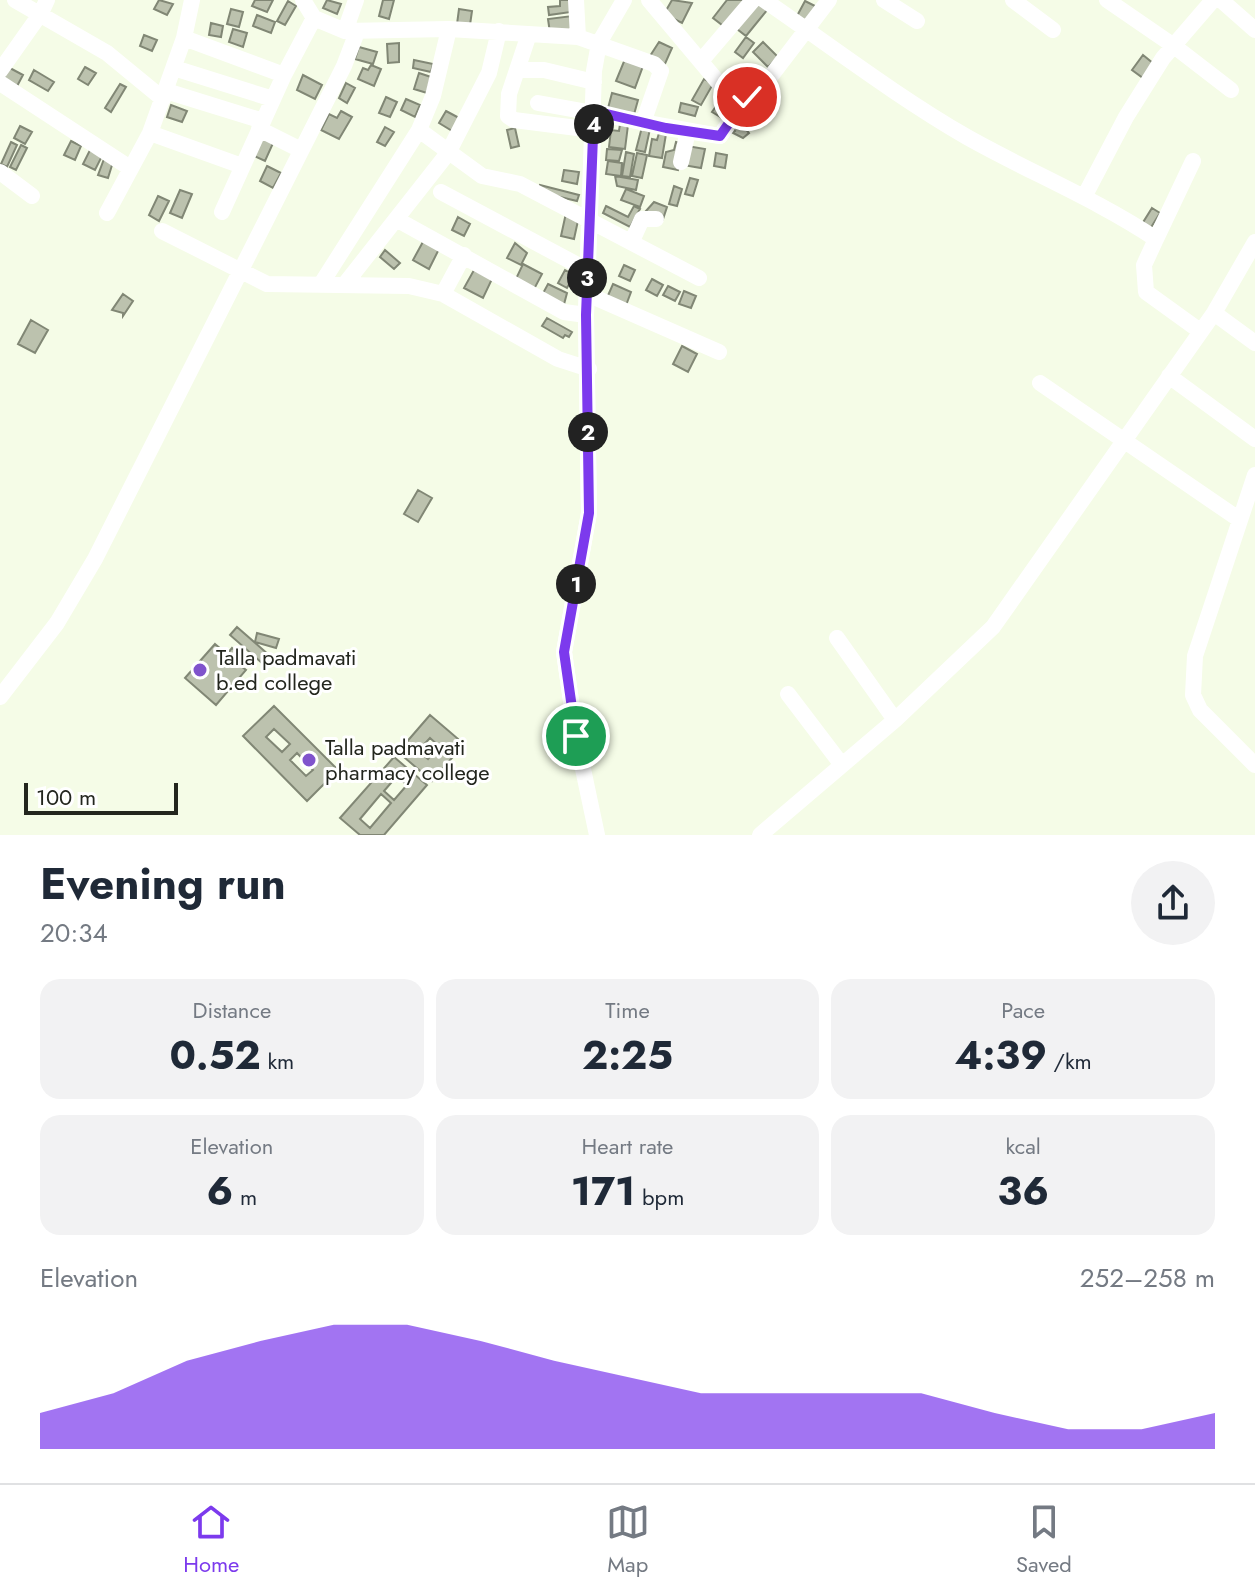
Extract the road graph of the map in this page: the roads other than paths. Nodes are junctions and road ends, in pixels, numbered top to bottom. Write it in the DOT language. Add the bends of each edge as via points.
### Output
graph roads {
  1 [pos="15,0"];
  2 [pos="192,0"];
  3 [pos="303,0"];
  4 [pos="356,0"];
  5 [pos="576,0"];
  6 [pos="624,0"];
  7 [pos="649,0"];
  8 [pos="753,0"];
  9 [pos="764,0"];
  10 [pos="829,0"];
  11 [pos="884,0"];
  12 [pos="1013,0"];
  13 [pos="1107,0"];
  14 [pos="1213,0"];
  15 [pos="1221,0"];
  16 [pos="44,6"];
  17 [pos="314,18"];
  18 [pos="917,21"];
  19 [pos="449,29"];
  20 [pos="806,29"];
  21 [pos="1053,30"];
  22 [pos="1255,30"];
  23 [pos="351,31"];
  24 [pos="499,31"];
  25 [pos="529,34"];
  26 [pos="578,37"];
  27 [pos="184,38"];
  28 [pos="599,43"];
  29 [pos="1174,46"];
  30 [pos="701,61"];
  31 [pos="174,68"];
  32 [pos="518,70"];
  33 [pos="0,71"];
  34 [pos="284,75"];
  35 [pos="594,82"];
  36 [pos="0,83"];
  37 [pos="1231,90"];
  38 [pos="164,95"];
  39 [pos="273,99"];
  40 [pos="538,103"];
  41 [pos="739,107"];
  42 [pos="594,111"];
  43 [pos="643,123"];
  44 [pos="261,125"];
  45 [pos="419,130"];
  46 [pos="593,130"];
  47 [pos="688,131"];
  48 [pos="150,133"];
  49 [pos="301,150"];
  50 [pos="448,153"];
  51 [pos="1193,161"];
  52 [pos="681,162"];
  53 [pos="242,166"];
  54 [pos="130,168"];
  55 [pos="0,172"];
  56 [pos="441,192"];
  57 [pos="32,196"];
  58 [pos="1084,197"];
  59 [pos="222,212"];
  60 [pos="107,213"];
  61 [pos="589,218"];
  62 [pos="396,219"];
  63 [pos="656,219"];
  64 [pos="162,231"];
  65 [pos="1156,239"];
  66 [pos="632,241"];
  67 [pos="1255,242"];
  68 [pos="464,255"];
  69 [pos="587,270"];
  70 [pos="238,272"];
  71 [pos="699,278"];
  72 [pos="321,284"];
  73 [pos="345,284"];
  74 [pos="443,294"];
  75 [pos="587,294"];
  76 [pos="1214,313"];
  77 [pos="586,315"];
  78 [pos="1200,331"];
  79 [pos="1255,343"];
  80 [pos="719,352"];
  81 [pos="589,369"];
  82 [pos="1169,376"];
  83 [pos="1040,383"];
  84 [pos="1255,439"];
  85 [pos="1124,442"];
  86 [pos="1255,475"];
  87 [pos="1240,520"];
  88 [pos="837,638"];
  89 [pos="788,694"];
  90 [pos="0,697"];
  91 [pos="895,720"];
  92 [pos="842,765"];
  93 [pos="1255,765"];
  94 [pos="597,835"];
  95 [pos="760,835"];
  1 -- 16 [label="street"];
  2 -- 27 [label="street"];
  3 -- 17 [label="street"];
  4 -- 23 [label="street"];
  5 -- 26 [label="street"];
  6 -- 28 [label="street"];
  7 -- 30 [label="street"];
  8 -- 30 [label="street"];
  9 -- 20 [label="street"];
  10 -- 20 [label="street"];
  11 -- 18 [label="street"];
  12 -- 21 [label="street"];
  13 -- 29 [label="street"];
  14 -- 29 [label="street"];
  15 -- 22 [label="street"];
  16 -- 33 [label="street"];
  16 -- 38 [label="street"];
  17 -- 23 [label="street"];
  17 -- 34 [label="street"];
  19 -- 23 [label="street"];
  19 -- 24 [label="street"];
  19 -- 45 [label="street"];
  20 -- 41 [label="street" via="771,76"];
  20 -- 58 [label="street" via="967,137"];
  23 -- 49 [label="street" via="344,66"];
  24 -- 25 [label="street"];
  24 -- 50 [label="street" via="489,73"];
  25 -- 26 [label="street"];
  25 -- 32 [label="street"];
  26 -- 28 [label="street"];
  27 -- 31 [label="street"];
  27 -- 34 [label="street"];
  28 -- 35 [label="street"];
  28 -- 43 [label="street" via="661,71"];
  29 -- 37 [label="street"];
  29 -- 58 [label="street" via="1126,117"];
  30 -- 41 [label="street"];
  31 -- 38 [label="street"];
  31 -- 39 [label="street"];
  32 -- 35 [label="street" via="544,70"];
  32 -- 46 [label="street" via="506,112 510,119"];
  34 -- 39 [label="street"];
  35 -- 42 [label="street"];
  36 -- 54 [label="street"];
  38 -- 44 [label="street"];
  38 -- 48 [label="street"];
  39 -- 44 [label="street"];
  40 -- 42 [label="street"];
  41 -- 47 [label="street" via="720,136"];
  42 -- 43 [label="street"];
  42 -- 46 [label="street"];
  43 -- 47 [label="street"];
  44 -- 49 [label="street"];
  44 -- 53 [label="street"];
  45 -- 50 [label="street"];
  45 -- 72 [label="street"];
  46 -- 61 [label="street"];
  47 -- 52 [label="street"];
  48 -- 53 [label="street"];
  48 -- 54 [label="street"];
  49 -- 70 [label="street"];
  50 -- 61 [label="street" via="482,176 513,181"];
  50 -- 62 [label="street"];
  51 -- 65 [label="street"];
  53 -- 59 [label="street"];
  54 -- 60 [label="street"];
  55 -- 57 [label="street"];
  56 -- 69 [label="street"];
  58 -- 65 [label="street"];
  61 -- 66 [label="street"];
  61 -- 69 [label="street"];
  62 -- 68 [label="street"];
  62 -- 73 [label="street"];
  63 -- 66 [label="street" via="642,219"];
  64 -- 70 [label="street"];
  65 -- 78 [label="street" via="1144,265 1146,292"];
  66 -- 71 [label="street"];
  67 -- 76 [label="street"];
  68 -- 74 [label="street"];
  68 -- 77 [label="street" via="564,312"];
  69 -- 75 [label="street"];
  70 -- 72 [label="street" via="267,284"];
  70 -- 90 [label="street" via="71,602"];
  72 -- 73 [label="street"];
  73 -- 74 [label="street" via="417,287"];
  74 -- 81 [label="street" via="558,359"];
  75 -- 77 [label="street"];
  75 -- 80 [label="street"];
  76 -- 78 [label="street"];
  76 -- 79 [label="street"];
  77 -- 81 [label="street"];
  78 -- 82 [label="street"];
  81 -- 94 [label="street" via="589,513 564,652"];
  82 -- 84 [label="street"];
  82 -- 85 [label="street"];
  83 -- 85 [label="street"];
  85 -- 87 [label="street"];
  85 -- 91 [label="street" via="993,627"];
  86 -- 87 [label="street"];
  87 -- 93 [label="street" via="1195,656 1193,695 1200,710"];
  88 -- 91 [label="street"];
  89 -- 92 [label="street"];
  91 -- 92 [label="street"];
  92 -- 95 [label="street"];
}
